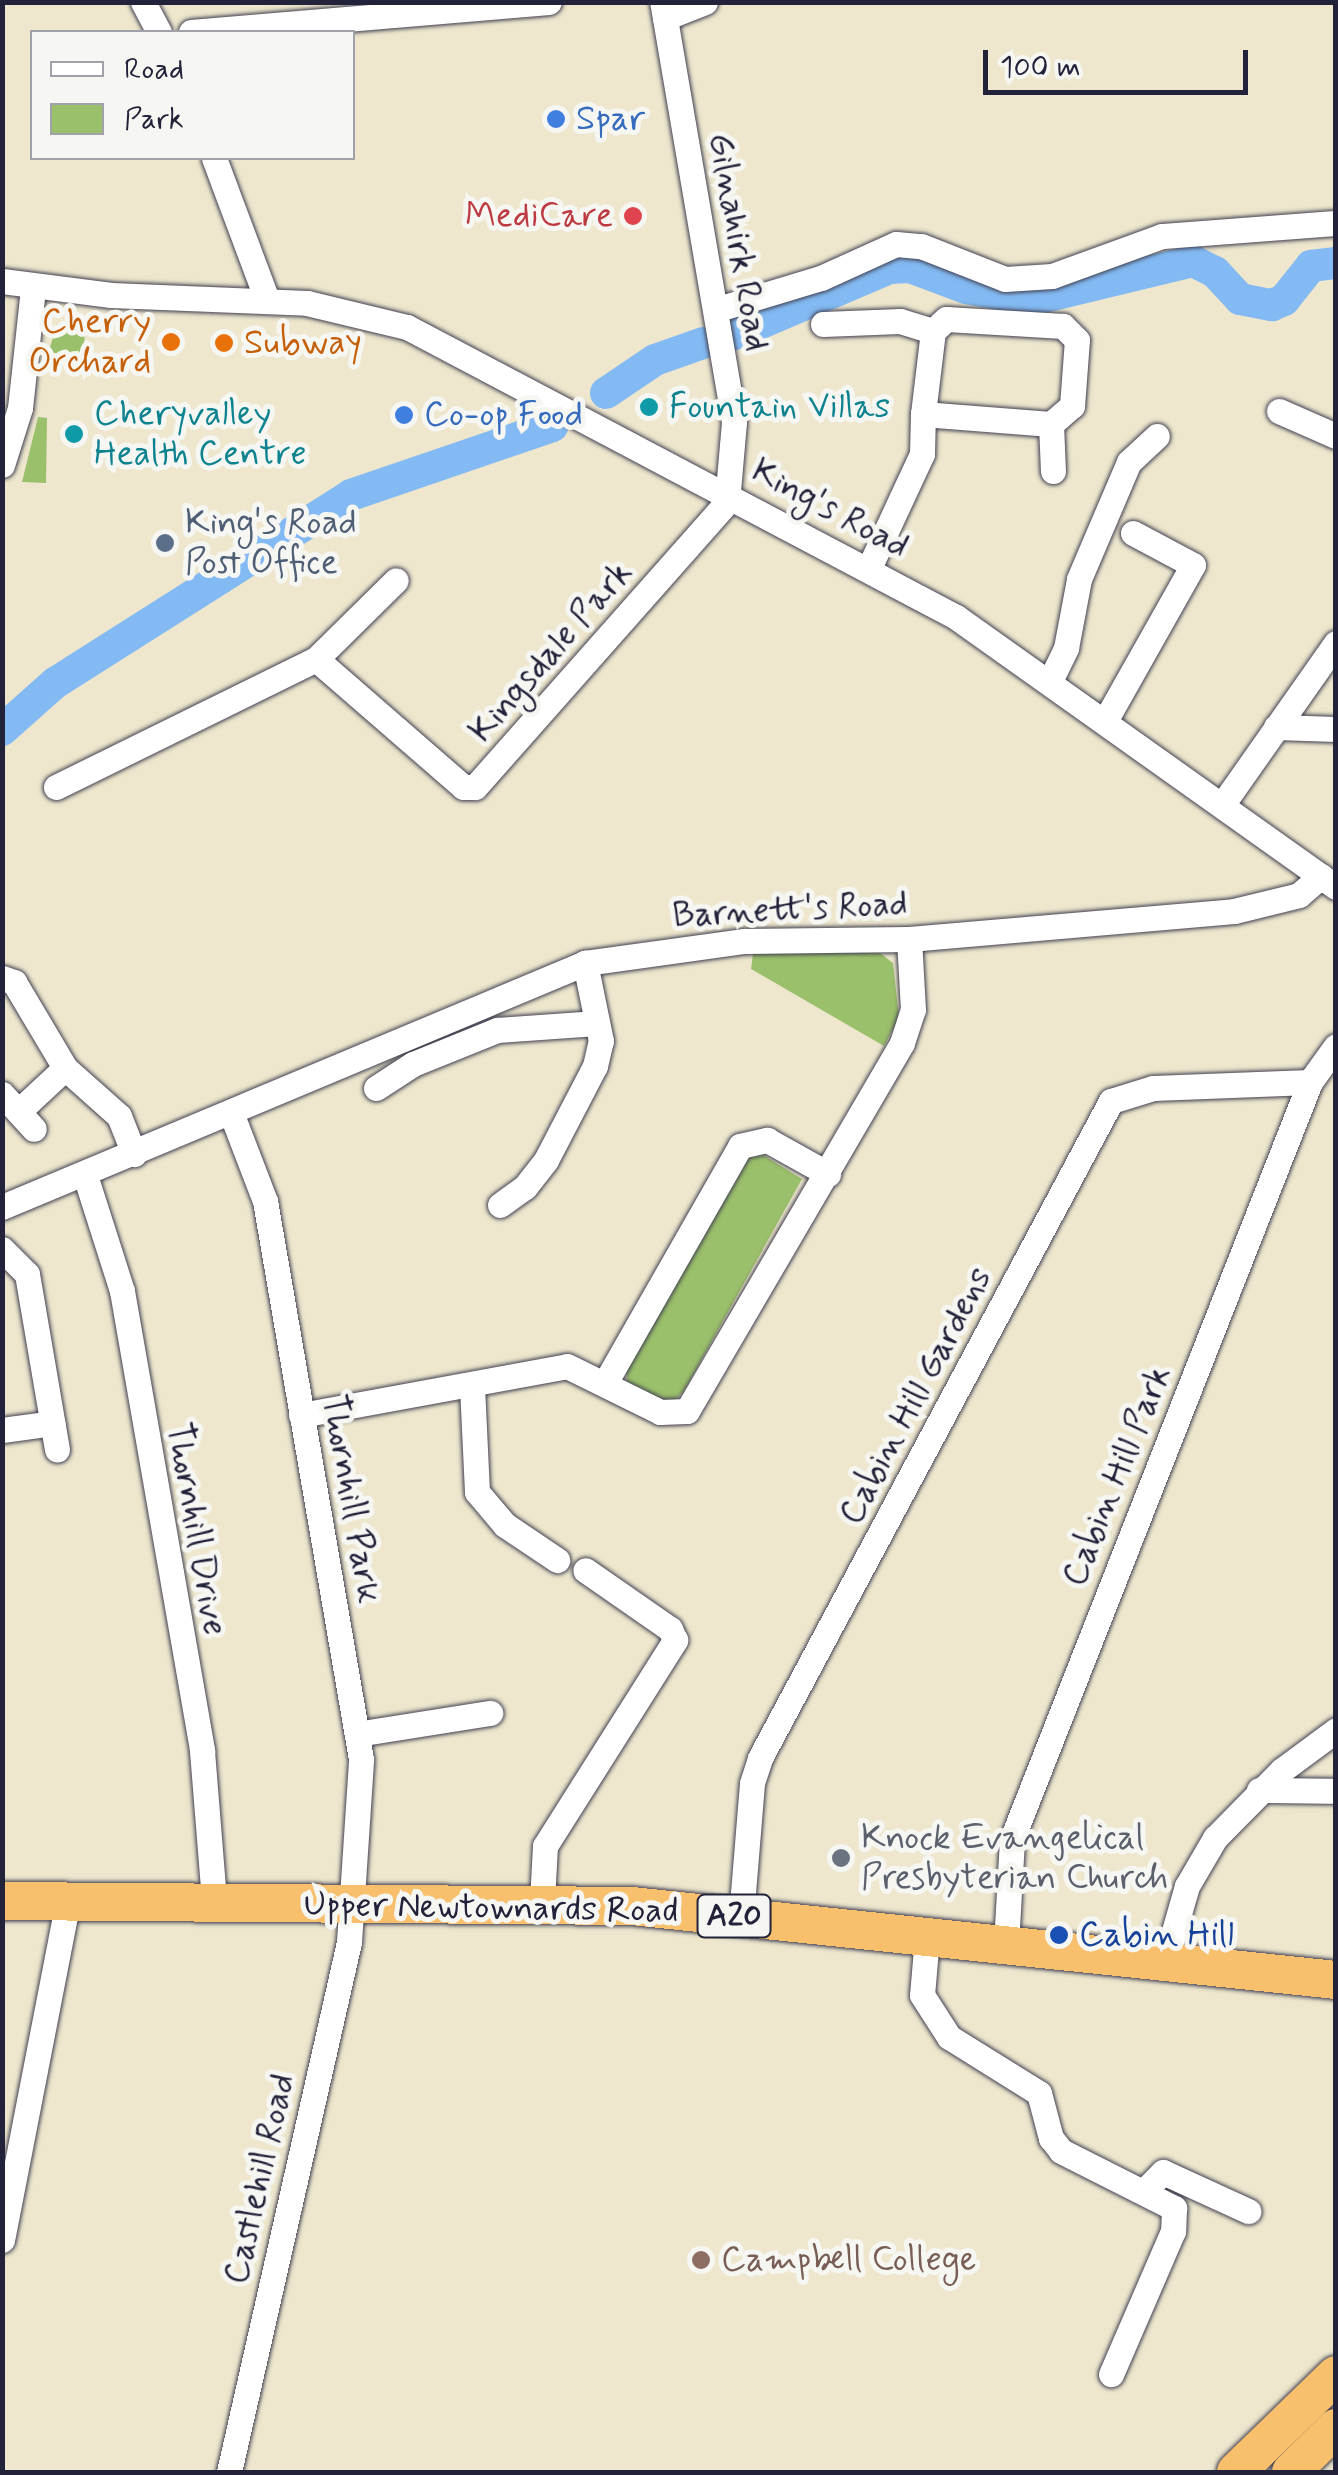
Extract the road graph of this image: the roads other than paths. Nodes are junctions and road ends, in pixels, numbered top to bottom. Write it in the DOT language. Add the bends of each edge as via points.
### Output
graph roads {
  1 [pos="143,2"];
  2 [pos="549,2"];
  3 [pos="706,2"];
  4 [pos="664,10"];
  5 [pos="158,30"];
  6 [pos="215,30"];
  7 [pos="215,160"];
  8 [pos="1336,223"];
  9 [pos="2,281"];
  10 [pos="33,288"];
  11 [pos="267,300"];
  12 [pos="718,309"];
  13 [pos="823,324"];
  14 [pos="934,332"];
  15 [pos="1279,411"];
  16 [pos="923,414"];
  17 [pos="1050,424"];
  18 [pos="1157,436"];
  19 [pos="1336,436"];
  20 [pos="736,444"];
  21 [pos="2,465"];
  22 [pos="1052,470"];
  23 [pos="730,495"];
  24 [pos="759,510"];
  25 [pos="1133,533"];
  26 [pos="870,568"];
  27 [pos="396,580"];
  28 [pos="1336,642"];
  29 [pos="316,659"];
  30 [pos="1050,681"];
  31 [pos="1105,721"];
  32 [pos="1276,727"];
  33 [pos="1336,729"];
  34 [pos="56,788"];
  35 [pos="1222,806"];
  36 [pos="1328,882"];
  37 [pos="909,939"];
  38 [pos="585,963"];
  39 [pos="2,978"];
  40 [pos="597,1023"];
  41 [pos="1336,1046"];
  42 [pos="65,1068"];
  43 [pos="1310,1082"];
  44 [pos="376,1088"];
  45 [pos="19,1111"];
  46 [pos="232,1114"];
  47 [pos="134,1154"];
  48 [pos="828,1174"];
  49 [pos="85,1175"];
  50 [pos="500,1205"];
  51 [pos="2,1207"];
  52 [pos="5,1257"];
  53 [pos="605,1382"];
  54 [pos="472,1386"];
  55 [pos="300,1415"];
  56 [pos="53,1423"];
  57 [pos="2,1430"];
  58 [pos="58,1450"];
  59 [pos="557,1560"];
  60 [pos="585,1570"];
  61 [pos="490,1714"];
  62 [pos="1336,1730"];
  63 [pos="356,1734"];
  64 [pos="1259,1790"];
  65 [pos="1336,1791"];
  66 [pos="214,1900"];
  67 [pos="355,1901"];
  68 [pos="542,1901"];
  69 [pos="2,1902"];
  70 [pos="68,1902"];
  71 [pos="741,1917"];
  72 [pos="927,1937"];
  73 [pos="1006,1944"];
  74 [pos="1166,1959"];
  75 [pos="1336,1980"];
  76 [pos="1144,2191"];
  77 [pos="1248,2210"];
  78 [pos="2,2240"];
  79 [pos="1111,2374"];
  80 [pos="1336,2376"];
  81 [pos="1336,2428"];
  82 [pos="229,2472"];
  83 [pos="1236,2472"];
  84 [pos="1291,2472"];
  1 -- 5 [label="street"];
  2 -- 6 [label="street"];
  3 -- 4 [label="street"];
  4 -- 12 [label="street, Gilnahirk Road"];
  7 -- 11 [label="street"];
  8 -- 12 [label="street" via="1162,236 1052,276 1006,280 921,246 896,244 805,284"];
  9 -- 10 [label="street, King's Road"];
  10 -- 11 [label="street, King's Road"];
  10 -- 21 [label="street" via="20,408"];
  11 -- 23 [label="street, King's Road" via="337,308 407,327"];
  12 -- 20 [label="street, Gilnahirk Road"];
  13 -- 14 [label="street" via="900,321"];
  14 -- 16 [label="street"];
  14 -- 17 [label="street" via="946,320 1071,331 1078,354 1072,406"];
  15 -- 19 [label="street"];
  16 -- 17 [label="street"];
  16 -- 26 [label="street" via="922,454"];
  17 -- 22 [label="street"];
  18 -- 30 [label="street" via="1129,462 1079,579 1066,648"];
  20 -- 23 [label="street, Gilnahirk Road"];
  20 -- 24 [label="street"];
  23 -- 24 [label="street, King's Road"];
  23 -- 29 [label="street, Kingsdale Park" via="718,518 475,787 463,787"];
  24 -- 26 [label="street, King's Road"];
  25 -- 31 [label="street" via="1193,565"];
  26 -- 30 [label="street, King's Road"];
  27 -- 29 [label="street"];
  28 -- 32 [label="street"];
  29 -- 34 [label="street"];
  30 -- 31 [label="street, King's Road"];
  31 -- 35 [label="street, King's Road"];
  32 -- 33 [label="street"];
  32 -- 35 [label="street"];
  35 -- 36 [label="street, King's Road"];
  36 -- 37 [label="street, Barnett's Road" via="1234,911"];
  37 -- 38 [label="street, Barnett's Road" via="744,941"];
  37 -- 48 [label="street" via="912,1010 902,1044"];
  38 -- 40 [label="street"];
  38 -- 46 [label="street, Barnett's Road"];
  39 -- 42 [label="street" via="14,982"];
  40 -- 44 [label="street" via="498,1030 413,1064"];
  40 -- 50 [label="street" via="595,1066 546,1160 525,1188"];
  41 -- 43 [label="street, Cabin Hill Park"];
  42 -- 45 [label="street"];
  42 -- 47 [label="street" via="119,1116"];
  43 -- 71 [label="street, Cabin Hill Gardens" via="1153,1088 1110,1101 760,1758"];
  43 -- 73 [label="street, Cabin Hill Park" via="1012,1839"];
  46 -- 47 [label="street, Barnett's Road"];
  46 -- 55 [label="street, Thornhill Park" via="265,1202"];
  47 -- 49 [label="street, Barnett's Road"];
  48 -- 53 [label="street" via="687,1411 660,1412"];
  48 -- 53 [label="street" via="767,1140 740,1146"];
  49 -- 51 [label="street, Barnett's Road"];
  49 -- 66 [label="street, Thornhill Drive" via="122,1291 210,1802"];
  52 -- 56 [label="street" via="26,1274"];
  53 -- 54 [label="street" via="567,1366"];
  54 -- 55 [label="street"];
  54 -- 59 [label="street" via="476,1492 506,1524"];
  55 -- 63 [label="street, Thornhill Park"];
  56 -- 57 [label="street"];
  56 -- 58 [label="street"];
  60 -- 68 [label="street" via="670,1629 675,1640 545,1846"];
  61 -- 63 [label="street"];
  62 -- 64 [label="street"];
  63 -- 67 [label="street, Thornhill Park"];
  64 -- 65 [label="street"];
  64 -- 74 [label="street" via="1215,1838 1194,1875"];
  66 -- 67 [label="highway, Upper Newtownards Road / A20"];
  66 -- 70 [label="highway, Upper Newtownards Road / A20"];
  67 -- 68 [label="highway, Upper Newtownards Road / A20"];
  67 -- 82 [label="street, Castlehill Road"];
  68 -- 71 [label="highway, Upper Newtownards Road / A20"];
  69 -- 70 [label="highway, Upper Newtownards Road / A20"];
  70 -- 78 [label="street"];
  71 -- 72 [label="highway, Upper Newtownards Road / A20"];
  72 -- 73 [label="highway, Upper Newtownards Road / A20"];
  72 -- 76 [label="street" via="922,1995 948,2037 1040,2092 1050,2138 1061,2151"];
  73 -- 74 [label="highway, Upper Newtownards Road / A20"];
  74 -- 75 [label="highway, Upper Newtownards Road / A20"];
  76 -- 77 [label="street" via="1163,2172"];
  76 -- 79 [label="street" via="1167,2201 1177,2217"];
  80 -- 83 [label="highway"];
  81 -- 84 [label="highway"];
}
